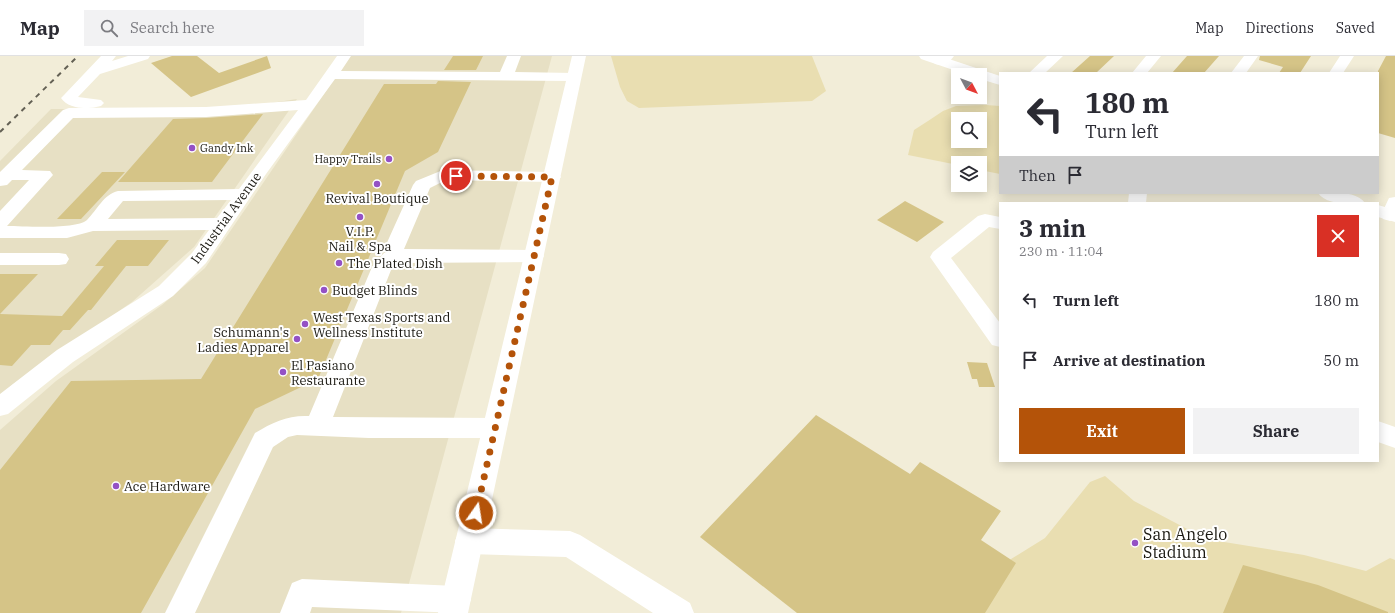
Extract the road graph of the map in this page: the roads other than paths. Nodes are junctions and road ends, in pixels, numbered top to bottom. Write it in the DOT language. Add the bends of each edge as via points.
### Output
graph roads {
  1 [pos="109,56"];
  2 [pos="143,56"];
  3 [pos="344,56"];
  4 [pos="514,56"];
  5 [pos="926,56"];
  6 [pos="1056,56"];
  7 [pos="1154,56"];
  8 [pos="1252,56"];
  9 [pos="1347,56"];
  10 [pos="944,58"];
  11 [pos="577,66"];
  12 [pos="93,72"];
  13 [pos="1037,72"];
  14 [pos="1140,72"];
  15 [pos="1239,72"];
  16 [pos="1337,72"];
  17 [pos="331,75"];
  18 [pos="506,76"];
  19 [pos="999,81"];
  20 [pos="315,98"];
  21 [pos="552,177"];
  22 [pos="4,179"];
  23 [pos="244,194"];
  24 [pos="1329,194"];
  25 [pos="1348,202"];
  26 [pos="999,223"];
  27 [pos="223,224"];
  28 [pos="92,225"];
  29 [pos="0,230"];
  30 [pos="395,247"];
  31 [pos="534,256"];
  32 [pos="0,259"];
  33 [pos="59,259"];
  34 [pos="999,338"];
  35 [pos="0,407"];
  36 [pos="317,426"];
  37 [pos="494,428"];
  38 [pos="1379,431"];
  39 [pos="1395,438"];
  40 [pos="469,541"];
  41 [pos="380,605"];
  42 [pos="454,606"];
  43 [pos="180,613"];
  44 [pos="295,613"];
  45 [pos="679,613"];
  1 -- 12 [label="main road"];
  2 -- 12 [label="main road"];
  3 -- 17 [label="main road, Industrial Avenue"];
  4 -- 18 [label="main road"];
  5 -- 10 [label="main road"];
  6 -- 13 [label="main road"];
  7 -- 14 [label="main road"];
  8 -- 15 [label="main road"];
  9 -- 16 [label="main road"];
  10 -- 19 [label="main road"];
  11 -- 18 [label="main road"];
  11 -- 21 [label="main road"];
  12 -- 20 [label="main road" via="69,98 72,101 236,104"];
  17 -- 18 [label="main road"];
  17 -- 20 [label="main road, Industrial Avenue"];
  20 -- 22 [label="main road" via="206,112 68,113"];
  20 -- 23 [label="main road, Industrial Avenue"];
  21 -- 30 [label="main road" via="443,175 422,185"];
  21 -- 31 [label="main road"];
  22 -- 29 [label="main road" via="44,175"];
  23 -- 27 [label="main road, Industrial Avenue"];
  23 -- 28 [label="main road" via="118,196"];
  24 -- 25 [label="main road"];
  26 -- 34 [label="main road" via="985,220 940,257"];
  27 -- 28 [label="main road"];
  27 -- 35 [label="main road, Industrial Avenue" via="199,258 166,291 65,356"];
  28 -- 29 [label="main road" via="67,232"];
  31 -- 36 [label="main road" via="398,255 391,258 382,267"];
  31 -- 37 [label="main road"];
  32 -- 33 [label="main road"];
  36 -- 37 [label="main road"];
  36 -- 43 [label="main road" via="297,425 281,428 264,440"];
  37 -- 40 [label="main road"];
  38 -- 39 [label="main road"];
  40 -- 42 [label="main road"];
  40 -- 45 [label="main road" via="570,544"];
  41 -- 42 [label="main road"];
  41 -- 44 [label="main road" via="302,593"];
}
